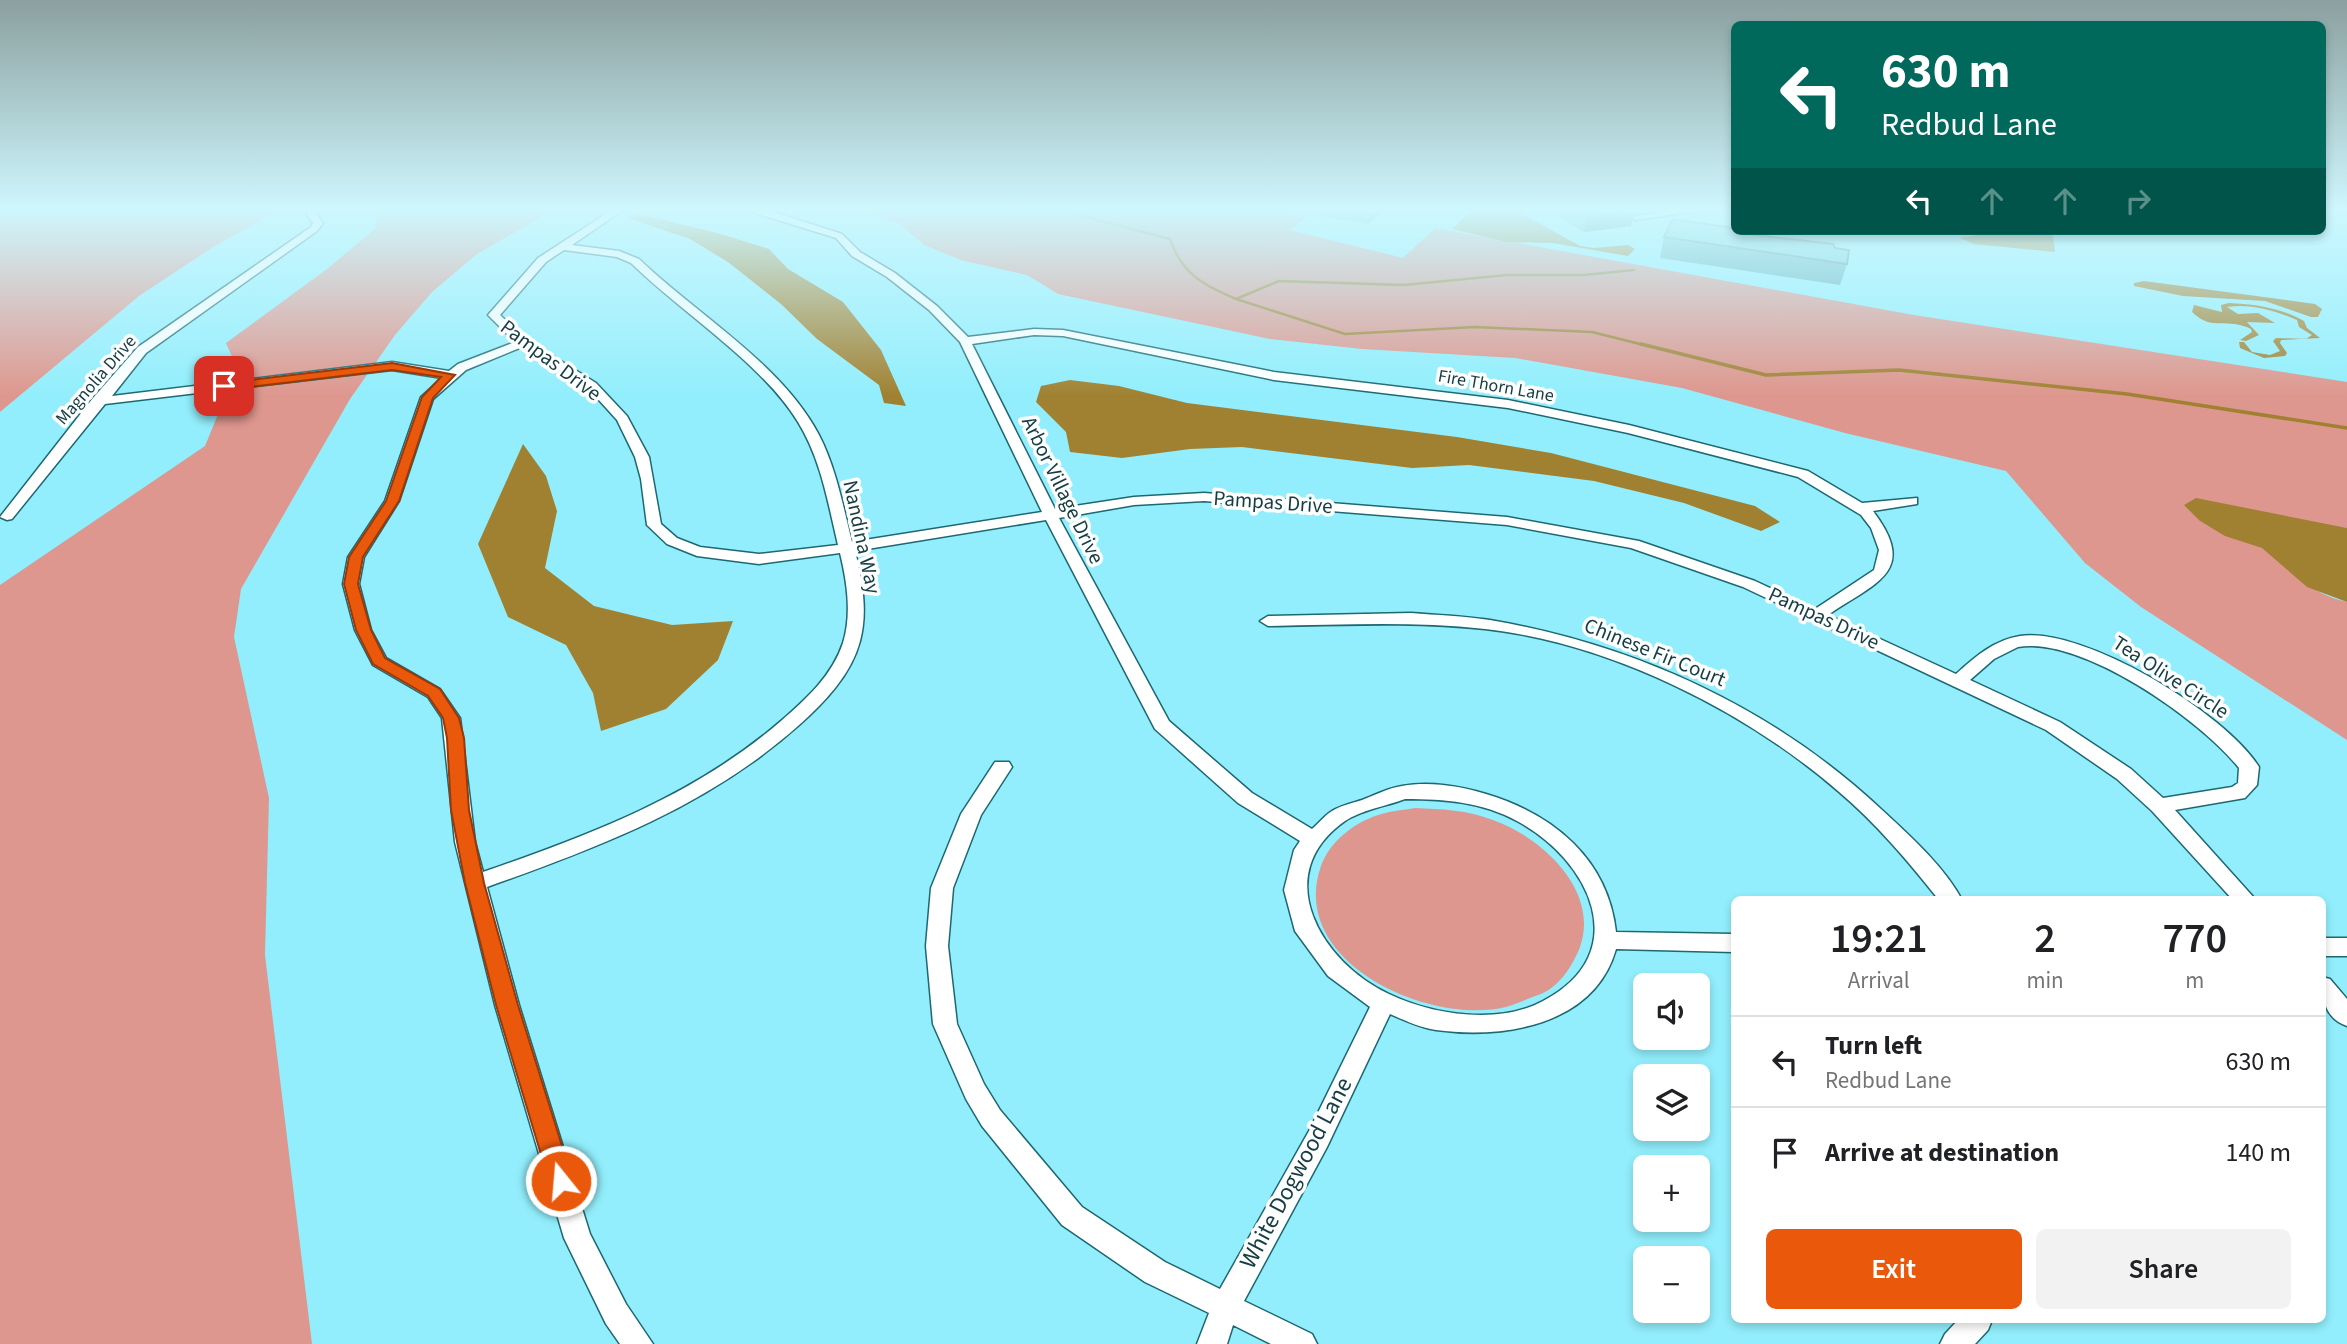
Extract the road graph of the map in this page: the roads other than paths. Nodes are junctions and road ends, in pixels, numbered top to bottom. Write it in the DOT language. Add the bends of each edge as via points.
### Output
graph roads {
  1 [pos="255,271"];
  2 [pos="530,271"];
  3 [pos="646,271"];
  4 [pos="884,271"];
  5 [pos="965,341"];
  6 [pos="522,343"];
  7 [pos="449,375"];
  8 [pos="98,401"];
  9 [pos="1912,501"];
  10 [pos="1860,508"];
  11 [pos="1051,513"];
  12 [pos="7,516"];
  13 [pos="846,548"];
  14 [pos="1817,615"];
  15 [pos="1268,621"];
  16 [pos="1960,680"];
  17 [pos="1002,767"];
  18 [pos="2159,806"];
  19 [pos="1311,838"];
  20 [pos="475,883"];
  21 [pos="1949,896"];
  22 [pos="2242,896"];
  23 [pos="1607,940"];
  24 [pos="1731,943"];
  25 [pos="2326,947"];
  26 [pos="2347,947"];
  27 [pos="2326,991"];
  28 [pos="1383,1004"];
  29 [pos="2347,1016"];
  30 [pos="1225,1308"];
  31 [pos="1975,1323"];
  32 [pos="638,1344"];
  33 [pos="1212,1344"];
  34 [pos="1302,1344"];
  35 [pos="1955,1344"];
  1 -- 8 [label="street, Magnolia Drive" via="142,350"];
  2 -- 6 [label="street, Pampas Drive" via="494,315"];
  3 -- 13 [label="street, Nandina Way" via="774,385 813,435 824,460"];
  4 -- 5 [label="street, Arbor Village Drive" via="933,307"];
  5 -- 10 [label="street, Fire Thorn Lane" via="1063,333 1259,374 1505,403 1803,474"];
  5 -- 11 [label="street, Arbor Village Drive"];
  6 -- 7 [label="street"];
  6 -- 13 [label="street, Pampas Drive" via="586,381 618,414 641,447 651,481 654,525 673,541 696,551 759,559"];
  7 -- 8 [label="street" via="392,366"];
  7 -- 20 [label="street" via="427,397 392,501 356,557 351,575 363,630 379,661 434,693 451,718 460,810"];
  8 -- 12 [label="street, Magnolia Drive"];
  9 -- 10 [label="street"];
  10 -- 14 [label="street, Fire Thorn Lane" via="1878,528 1888,550 1881,572"];
  11 -- 13 [label="street, Pampas Drive"];
  11 -- 14 [label="street, Pampas Drive" via="1204,497 1548,526 1681,559 1749,583"];
  11 -- 19 [label="street, Arbor Village Drive" via="1162,724 1245,798"];
  13 -- 20 [label="street, Nandina Way" via="857,594 852,641 827,689 768,746 670,808"];
  14 -- 16 [label="street, Pampas Drive"];
  15 -- 21 [label="street, Chinese Fir Court" via="1412,618 1477,625 1567,642 1682,683 1748,716 1819,764 1873,808"];
  16 -- 18 [label="street, Pampas Drive" via="2030,713 2091,750"];
  16 -- 18 [label="street, Tea Olive Circle" via="2003,646 2024,641 2076,648 2125,671 2220,734 2249,767 2247,785 2238,793"];
  17 -- 30 [label="street" via="971,814 942,888 937,946 945,1024 990,1118 1072,1216 1155,1272"];
  18 -- 22 [label="street, Pampas Drive"];
  19 -- 23 [label="street" via="1339,813 1368,799 1402,792 1444,792 1509,809 1540,825 1587,870 1601,897"];
  19 -- 28 [label="street" via="1299,861 1294,895 1304,930 1331,966"];
  20 -- 32 [label="street" via="578,1238 616,1314"];
  23 -- 24 [label="street"];
  23 -- 28 [label="street" via="1586,984 1557,1007 1519,1021 1474,1026"];
  25 -- 26 [label="street"];
  27 -- 29 [label="street"];
  28 -- 30 [label="street, White Dogwood Lane" via="1318,1139"];
  30 -- 33 [label="street, White Dogwood Lane"];
  30 -- 34 [label="street"];
  31 -- 35 [label="street"];
}
